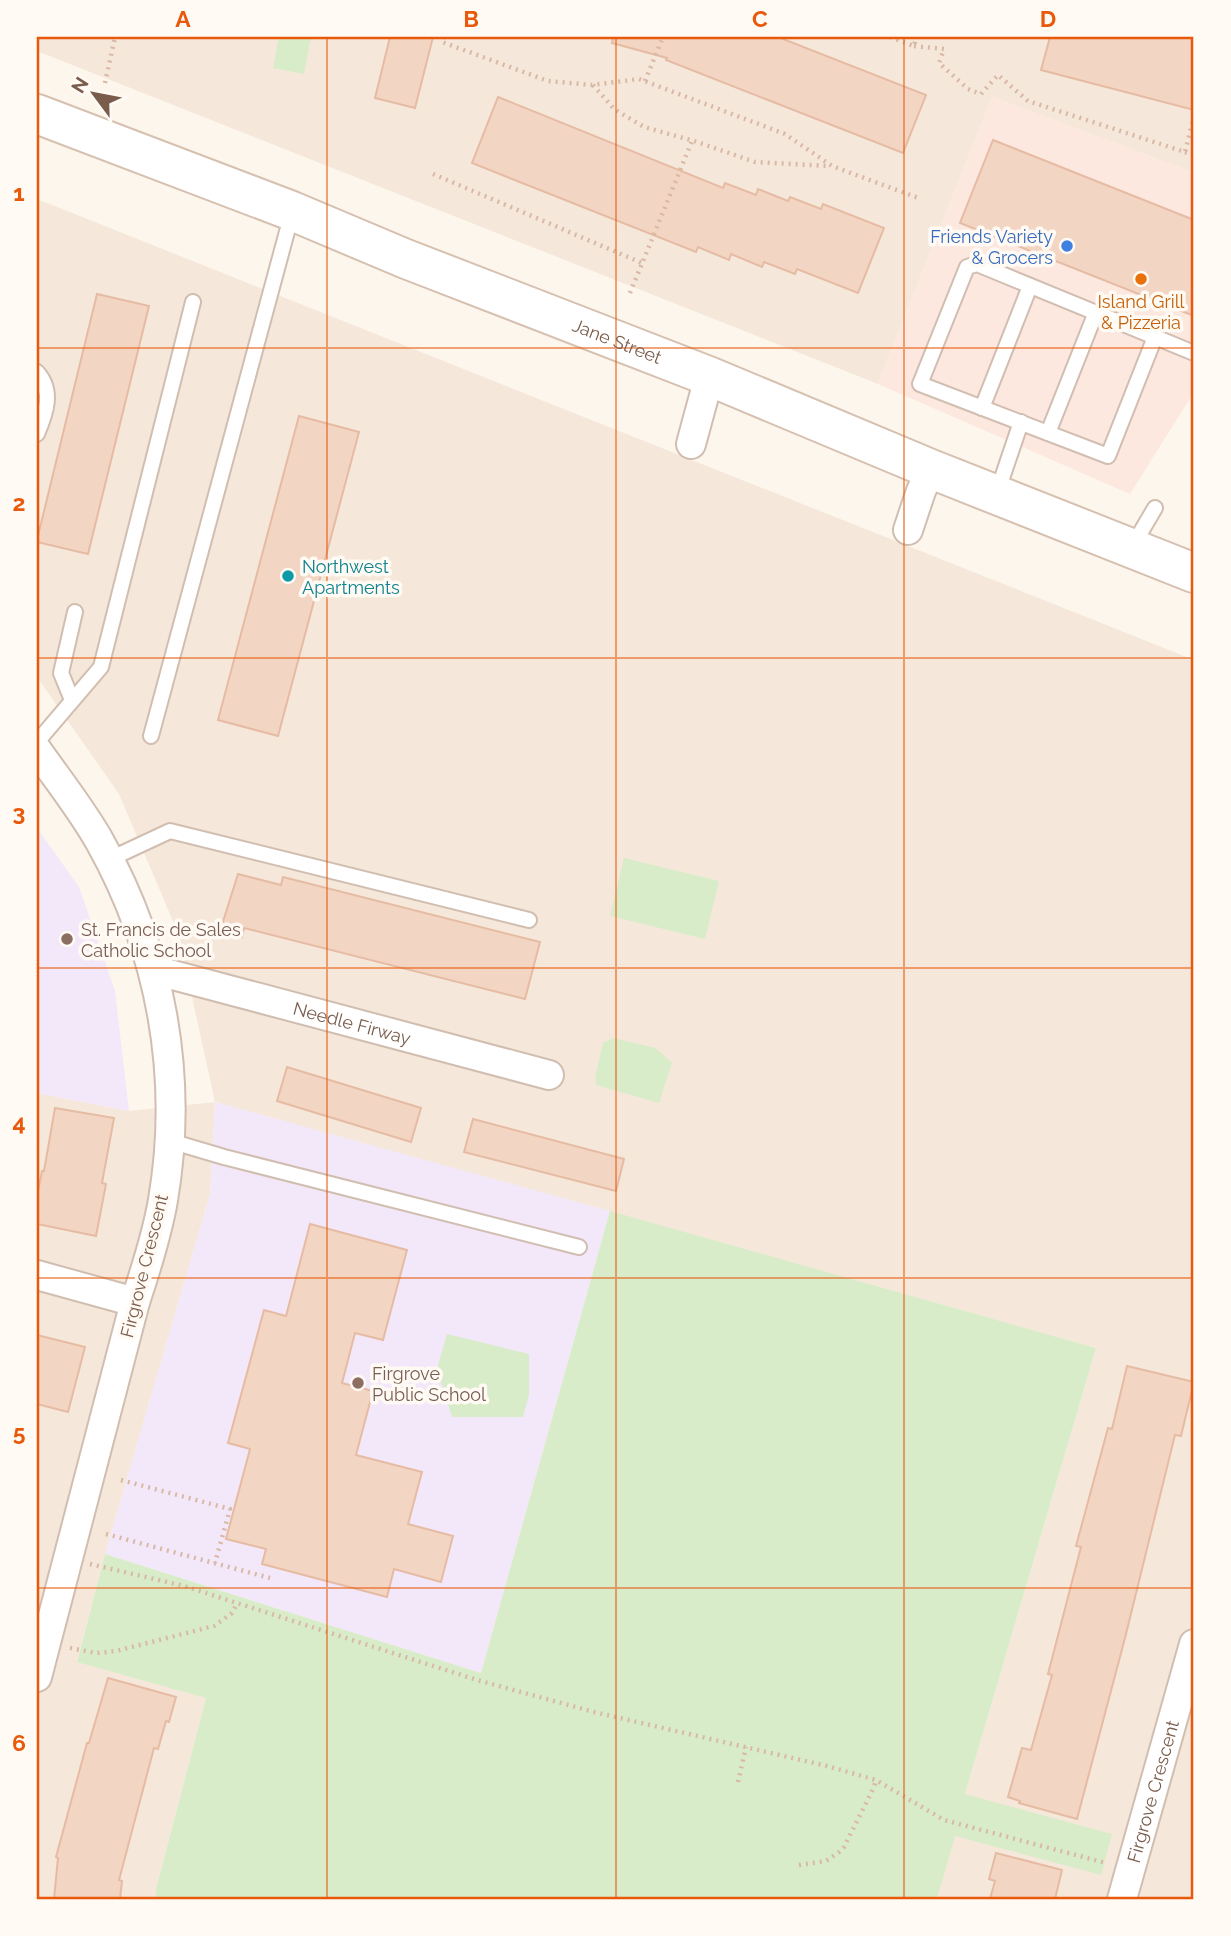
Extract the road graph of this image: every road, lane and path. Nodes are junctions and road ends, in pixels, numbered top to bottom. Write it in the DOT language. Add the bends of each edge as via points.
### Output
graph roads {
  1 [pos="115,37"];
  2 [pos="444,37"];
  3 [pos="663,37"];
  4 [pos="890,37"];
  5 [pos="916,37"];
  6 [pos="914,46"];
  7 [pos="645,81"];
  8 [pos="105,83"];
  9 [pos="592,85"];
  10 [pos="37,114"];
  11 [pos="1194,116"];
  12 [pos="692,141"];
  13 [pos="1185,152"];
  14 [pos="1194,155"];
  15 [pos="832,166"];
  16 [pos="433,174"];
  17 [pos="921,199"];
  18 [pos="292,212"];
  19 [pos="642,263"];
  20 [pos="1030,286"];
  21 [pos="631,293"];
  22 [pos="192,302"];
  23 [pos="1096,312"];
  24 [pos="1155,337"];
  25 [pos="1194,353"];
  26 [pos="37,372"];
  27 [pos="711,377"];
  28 [pos="982,408"];
  29 [pos="1021,422"];
  30 [pos="1048,433"];
  31 [pos="37,434"];
  32 [pos="691,444"];
  33 [pos="931,469"];
  34 [pos="996,494"];
  35 [pos="1155,508"];
  36 [pos="908,530"];
  37 [pos="1131,548"];
  38 [pos="1194,573"];
  39 [pos="75,612"];
  40 [pos="72,700"];
  41 [pos="151,736"];
  42 [pos="37,742"];
  43 [pos="37,750"];
  44 [pos="110,859"];
  45 [pos="529,920"];
  46 [pos="153,970"];
  47 [pos="549,1075"];
  48 [pos="170,1141"];
  49 [pos="579,1247"];
  50 [pos="37,1275"];
  51 [pos="135,1302"];
  52 [pos="121,1480"];
  53 [pos="106,1534"];
  54 [pos="69,1558"];
  55 [pos="215,1563"];
  56 [pos="270,1578"];
  57 [pos="237,1603"];
  58 [pos="44,1628"];
  59 [pos="1194,1644"];
  60 [pos="37,1677"];
  61 [pos="746,1747"];
  62 [pos="876,1780"];
  63 [pos="738,1782"];
  64 [pos="799,1865"];
  65 [pos="1130,1870"];
  66 [pos="1122,1899"];
  1 -- 8 [label="path"];
  2 -- 9 [label="path" via="442,42 548,81"];
  3 -- 7 [label="path"];
  4 -- 6 [label="path"];
  5 -- 6 [label="path"];
  6 -- 13 [label="path" via="944,49 939,63 968,89 981,94 998,75 1028,101"];
  7 -- 9 [label="path"];
  7 -- 15 [label="path" via="785,134"];
  9 -- 12 [label="path" via="614,109 644,127"];
  10 -- 18 [label="main road, Jane Street"];
  11 -- 13 [label="path"];
  12 -- 15 [label="path" via="755,162"];
  12 -- 19 [label="path"];
  13 -- 14 [label="path"];
  15 -- 17 [label="path"];
  16 -- 19 [label="path"];
  18 -- 27 [label="main road, Jane Street"];
  18 -- 41 [label="lane"];
  19 -- 21 [label="path"];
  20 -- 23 [label="lane"];
  20 -- 28 [label="lane"];
  20 -- 28 [label="lane" via="976,264 967,267 920,384"];
  22 -- 40 [label="lane" via="101,667"];
  23 -- 24 [label="lane"];
  23 -- 30 [label="lane"];
  24 -- 25 [label="lane"];
  24 -- 30 [label="lane" via="1108,456"];
  26 -- 31 [label="lane" via="48,393"];
  27 -- 32 [label="street"];
  27 -- 33 [label="main road, Jane Street"];
  28 -- 29 [label="lane"];
  29 -- 30 [label="lane"];
  29 -- 34 [label="lane"];
  33 -- 34 [label="main road, Jane Street"];
  33 -- 36 [label="street"];
  34 -- 37 [label="main road, Jane Street"];
  35 -- 37 [label="lane"];
  37 -- 38 [label="main road, Jane Street"];
  39 -- 40 [label="lane" via="61,673"];
  40 -- 42 [label="lane"];
  43 -- 44 [label="street, Firgrove Crescent"];
  44 -- 45 [label="lane" via="170,831"];
  44 -- 46 [label="street, Firgrove Crescent"];
  46 -- 47 [label="street, Needle Firway"];
  46 -- 48 [label="street, Firgrove Crescent" via="166,1032"];
  48 -- 49 [label="lane"];
  48 -- 51 [label="street, Firgrove Crescent" via="163,1201"];
  50 -- 51 [label="street"];
  51 -- 54 [label="street, Firgrove Crescent"];
  52 -- 55 [label="path" via="230,1509"];
  53 -- 55 [label="path"];
  54 -- 57 [label="path"];
  54 -- 58 [label="street, Firgrove Crescent"];
  55 -- 56 [label="path"];
  57 -- 58 [label="path" via="232,1613 214,1626 116,1651 96,1653"];
  57 -- 61 [label="path" via="477,1680"];
  58 -- 60 [label="street, Firgrove Crescent"];
  59 -- 65 [label="street, Firgrove Crescent"];
  61 -- 62 [label="path"];
  61 -- 63 [label="path"];
  62 -- 64 [label="path" via="839,1852 826,1861"];
  62 -- 65 [label="path" via="944,1820"];
  65 -- 66 [label="street, Firgrove Crescent"];
}
